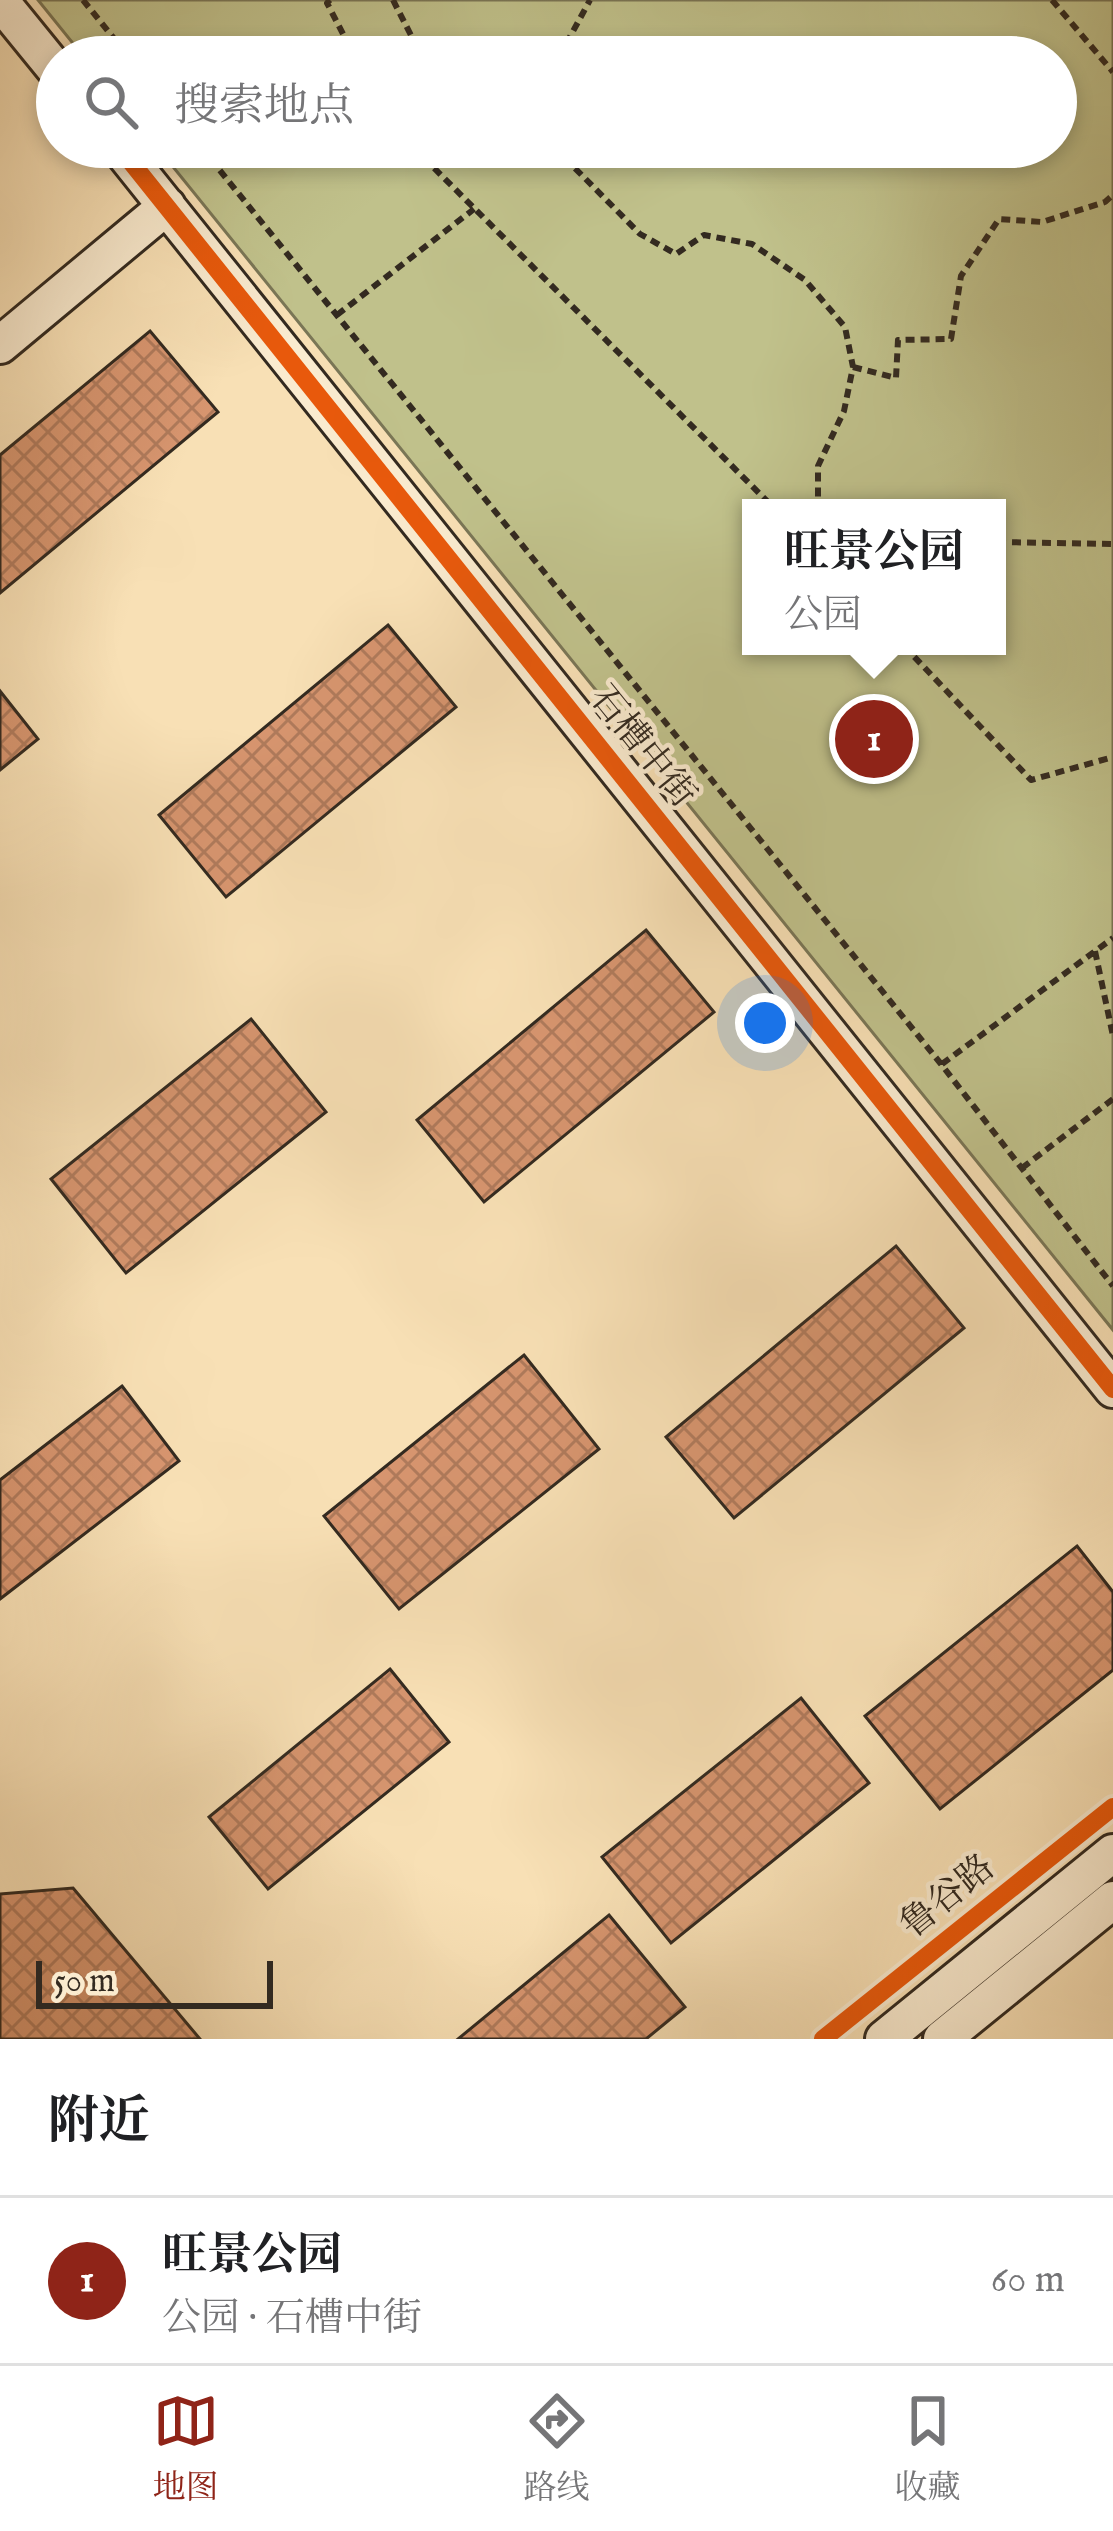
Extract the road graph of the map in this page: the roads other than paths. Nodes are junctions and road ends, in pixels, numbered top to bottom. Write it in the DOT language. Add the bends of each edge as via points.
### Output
graph roads {
  1 [pos="0,1"];
  2 [pos="36,45"];
  3 [pos="136,168"];
  4 [pos="167,206"];
  5 [pos="0,345"];
  6 [pos="1113,1389"];
  7 [pos="1113,1853"];
  8 [pos="1113,1900"];
  9 [pos="884,2039"];
  10 [pos="942,2039"];
  1 -- 2 [label="street"];
  3 -- 4 [label="street, 石槽中街"];
  4 -- 5 [label="street"];
  4 -- 6 [label="street, 石槽中街"];
  7 -- 9 [label="street, 鲁谷路"];
  8 -- 10 [label="street"];
}
